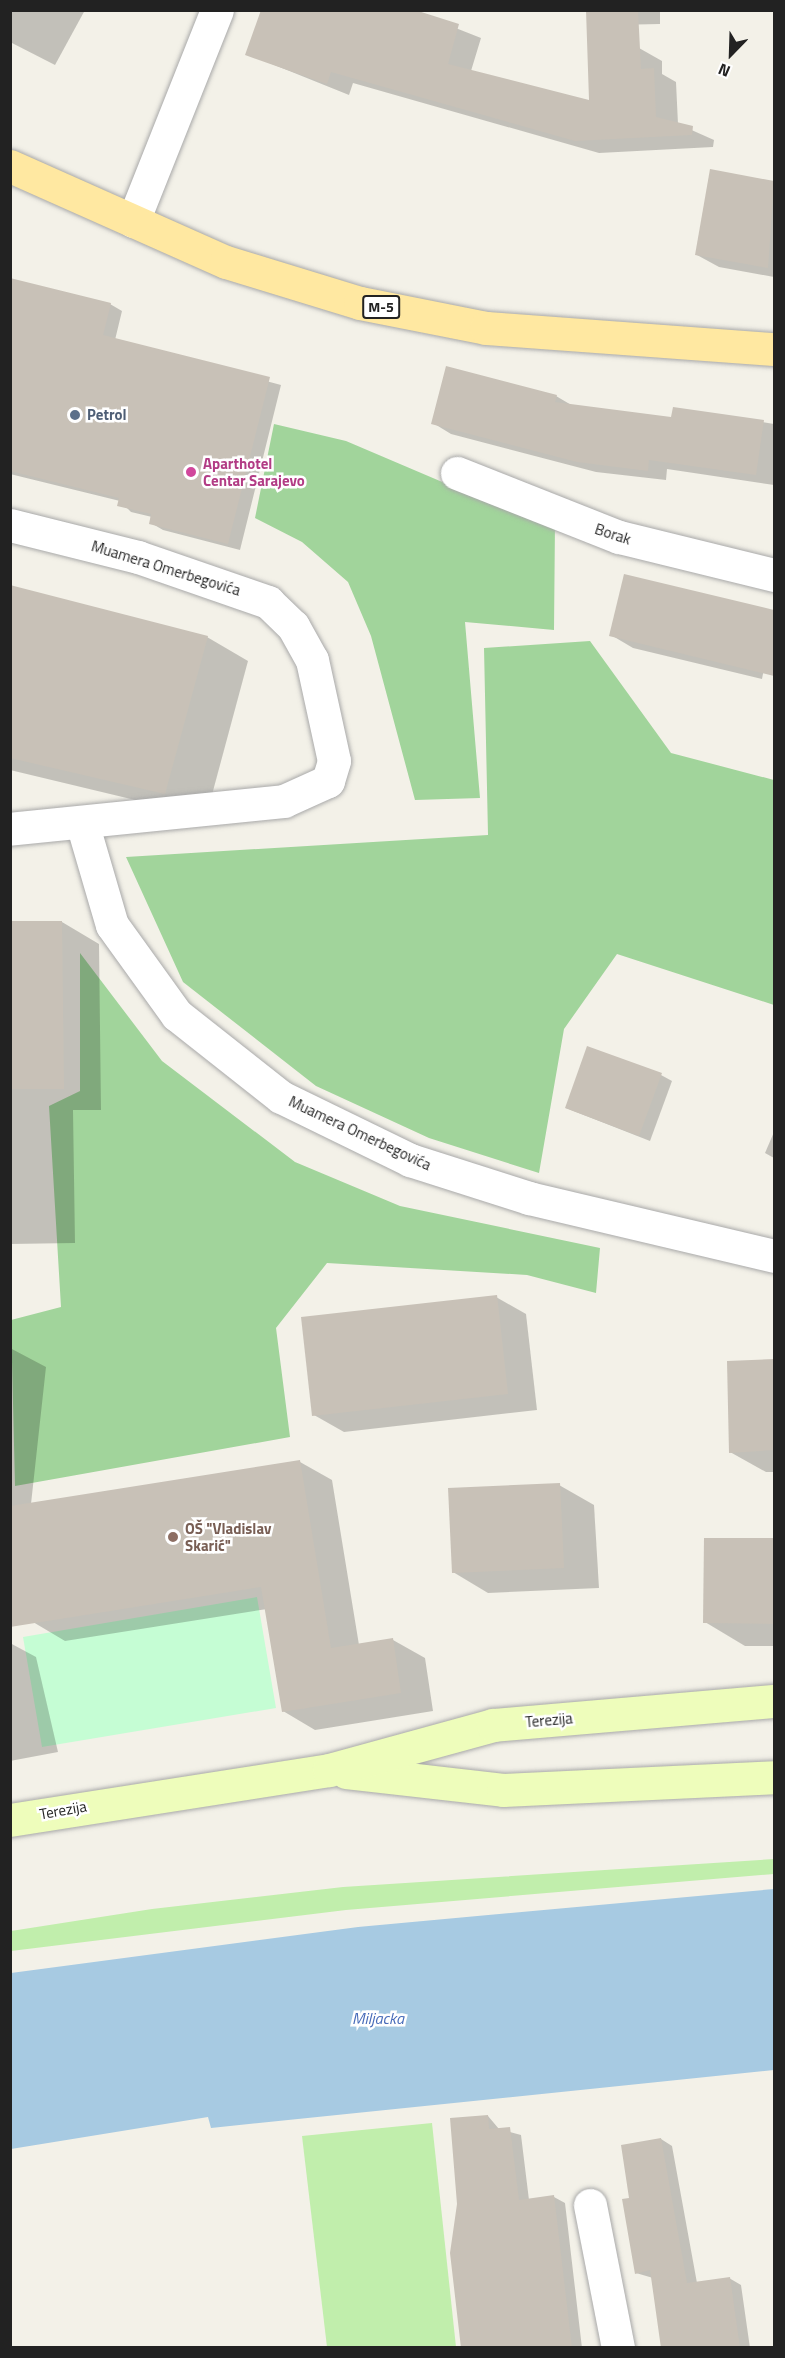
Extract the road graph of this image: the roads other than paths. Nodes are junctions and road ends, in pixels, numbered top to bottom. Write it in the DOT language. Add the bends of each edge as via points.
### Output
graph roads {
  1 [pos="217,10"];
  2 [pos="10,166"];
  3 [pos="134,221"];
  4 [pos="774,349"];
  5 [pos="457,473"];
  6 [pos="10,525"];
  7 [pos="774,575"];
  8 [pos="82,826"];
  9 [pos="10,830"];
  10 [pos="774,1256"];
  11 [pos="774,1701"];
  12 [pos="329,1770"];
  13 [pos="774,1777"];
  14 [pos="10,1820"];
  15 [pos="590,2205"];
  16 [pos="618,2348"];
  1 -- 3 [label="street"];
  2 -- 3 [label="main road, M-5"];
  3 -- 4 [label="main road, M-5" via="237,266 360,303 486,328"];
  5 -- 7 [label="street, Borak" via="517,501 619,537"];
  6 -- 8 [label="street, Muamera Omerbegovića" via="138,557 268,602 293,626 312,660 334,761 328,781 316,790 284,801"];
  8 -- 9 [label="street, Muamera Omerbegovića"];
  8 -- 10 [label="street, Muamera Omerbegovića" via="112,925 177,1015 281,1097 410,1160 528,1198"];
  11 -- 12 [label="main road, Terezija" via="493,1725"];
  12 -- 13 [label="main road, Terezija" via="503,1790"];
  12 -- 14 [label="main road, Terezija"];
  15 -- 16 [label="street"];
}
